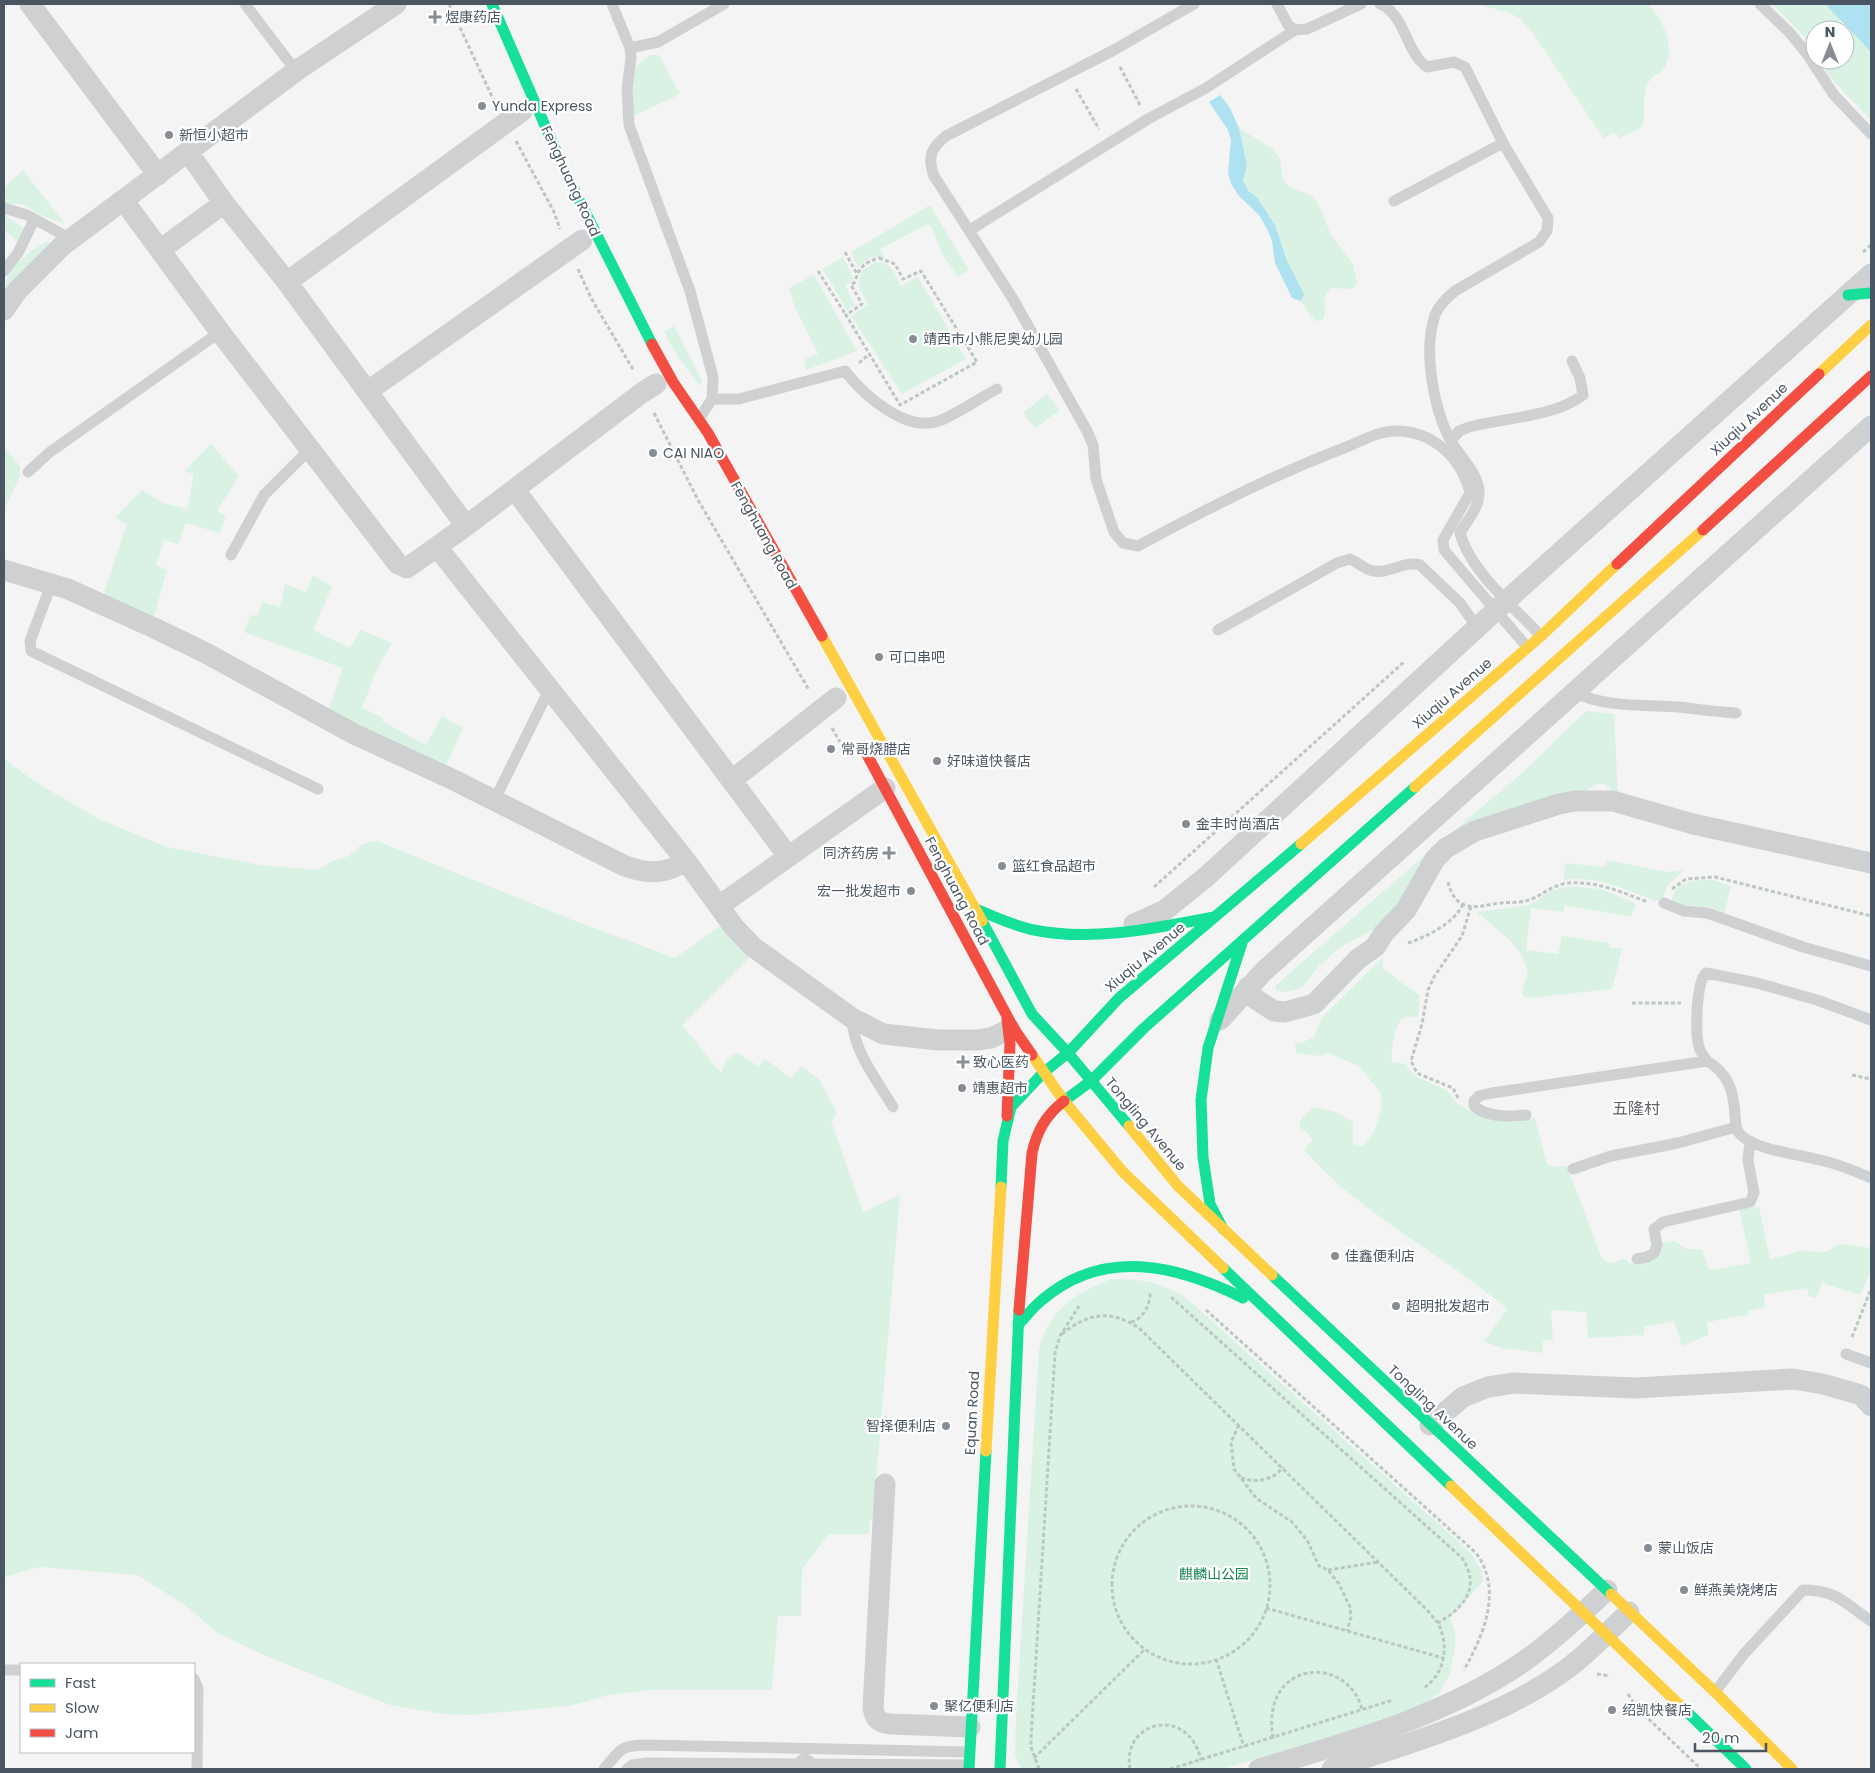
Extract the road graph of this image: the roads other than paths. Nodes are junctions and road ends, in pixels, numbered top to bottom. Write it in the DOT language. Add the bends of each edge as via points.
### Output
graph roads {
  1 [pos="30,4"];
  2 [pos="245,4"];
  3 [pos="492,4"];
  4 [pos="612,4"];
  5 [pos="724,4"];
  6 [pos="1194,4"];
  7 [pos="1277,4"];
  8 [pos="1361,4"];
  9 [pos="1380,4"];
  10 [pos="1760,4"];
  11 [pos="388,6"];
  12 [pos="1295,30"];
  13 [pos="630,48"];
  14 [pos="296,71"];
  15 [pos="522,111"];
  16 [pos="1871,134"];
  17 [pos="1503,143"];
  18 [pos="188,152"];
  19 [pos="158,175"];
  20 [pos="124,202"];
  21 [pos="1394,202"];
  22 [pos="224,204"];
  23 [pos="4,210"];
  24 [pos="32,224"];
  25 [pos="970,230"];
  26 [pos="582,240"];
  27 [pos="67,242"];
  28 [pos="160,250"];
  29 [pos="4,271"];
  30 [pos="1871,274"];
  31 [pos="287,282"];
  32 [pos="1871,293"];
  33 [pos="1848,295"];
  34 [pos="4,310"];
  35 [pos="1871,326"];
  36 [pos="220,332"];
  37 [pos="1572,361"];
  38 [pos="1871,376"];
  39 [pos="656,384"];
  40 [pos="997,389"];
  41 [pos="368,391"];
  42 [pos="712,399"];
  43 [pos="699,420"];
  44 [pos="1871,426"];
  45 [pos="1451,440"];
  46 [pos="310,449"];
  47 [pos="28,472"];
  48 [pos="515,490"];
  49 [pos="466,526"];
  50 [pos="437,547"];
  51 [pos="231,554"];
  52 [pos="4,570"];
  53 [pos="51,585"];
  54 [pos="1502,605"];
  55 [pos="1477,627"];
  56 [pos="1218,630"];
  57 [pos="1541,636"];
  58 [pos="1527,647"];
  59 [pos="550,688"];
  60 [pos="1575,692"];
  61 [pos="836,699"];
  62 [pos="1736,713"];
  63 [pos="859,740"];
  64 [pos="732,780"];
  65 [pos="885,788"];
  66 [pos="318,789"];
  67 [pos="495,800"];
  68 [pos="788,856"];
  69 [pos="686,861"];
  70 [pos="1871,863"];
  71 [pos="1664,903"];
  72 [pos="719,906"];
  73 [pos="976,909"];
  74 [pos="1218,916"];
  75 [pos="1116,930"];
  76 [pos="1242,943"];
  77 [pos="1871,966"];
  78 [pos="1248,987"];
  79 [pos="852,1018"];
  80 [pos="1871,1020"];
  81 [pos="1007,1021"];
  82 [pos="1216,1024"];
  83 [pos="1068,1053"];
  84 [pos="1707,1060"];
  85 [pos="1043,1073"];
  86 [pos="1091,1081"];
  87 [pos="1064,1101"];
  88 [pos="893,1107"];
  89 [pos="1526,1115"];
  90 [pos="1005,1125"];
  91 [pos="1736,1127"];
  92 [pos="1750,1141"];
  93 [pos="1573,1169"];
  94 [pos="1871,1178"];
  95 [pos="1223,1229"];
  96 [pos="1637,1259"];
  97 [pos="1276,1318"];
  98 [pos="1018,1326"];
  99 [pos="1846,1354"];
  100 [pos="1871,1364"];
  101 [pos="1870,1403"];
  102 [pos="1430,1425"];
  103 [pos="885,1484"];
  104 [pos="1607,1590"];
  105 [pos="1584,1612"];
  106 [pos="1629,1612"];
  107 [pos="1871,1621"];
  108 [pos="1606,1634"];
  109 [pos="4,1670"];
  110 [pos="20,1670"];
  111 [pos="195,1681"];
  112 [pos="1715,1692"];
  113 [pos="970,1726"];
  114 [pos="969,1752"];
  115 [pos="805,1767"];
  116 [pos="969,1767"];
  117 [pos="197,1769"];
  118 [pos="604,1769"];
  119 [pos="627,1769"];
  120 [pos="1000,1769"];
  121 [pos="1259,1769"];
  122 [pos="1332,1769"];
  123 [pos="1746,1769"];
  124 [pos="1792,1769"];
  1 -- 19 [label="street"];
  2 -- 14 [label="lane"];
  3 -- 43 [label="main road, Fenghuang Road" via="567,176 648,337"];
  4 -- 13 [label="lane"];
  5 -- 13 [label="lane" via="658,42"];
  6 -- 25 [label="lane" via="934,145 930,164 934,176"];
  7 -- 12 [label="lane" via="1288,25"];
  8 -- 12 [label="lane" via="1307,29"];
  9 -- 17 [label="lane" via="1397,20 1418,61 1427,67 1454,62 1465,67"];
  10 -- 16 [label="lane" via="1790,33 1834,94"];
  11 -- 14 [label="street"];
  12 -- 25 [label="lane" via="1206,88 1148,118"];
  13 -- 42 [label="lane" via="629,125 702,330 713,377"];
  14 -- 18 [label="street"];
  15 -- 31 [label="street"];
  17 -- 21 [label="lane"];
  17 -- 45 [label="lane" via="1543,207 1548,218 1547,231 1539,242 1455,291 1444,300 1436,314 1431,333 1433,389 1439,417"];
  18 -- 19 [label="street"];
  18 -- 22 [label="street"];
  19 -- 20 [label="street"];
  20 -- 27 [label="street"];
  20 -- 28 [label="street"];
  22 -- 28 [label="street"];
  22 -- 31 [label="street"];
  23 -- 24 [label="lane"];
  23 -- 27 [label="lane" via="27,215"];
  24 -- 27 [label="lane"];
  24 -- 29 [label="lane" via="18,253"];
  25 -- 54 [label="lane" via="1087,431 1093,445 1096,479 1114,532 1123,543 1138,546 1295,466 1373,435 1407,432 1442,445 1467,483 1470,493 1443,540 1444,550"];
  26 -- 41 [label="street"];
  27 -- 34 [label="street" via="17,291"];
  28 -- 36 [label="street"];
  30 -- 33 [label="street"];
  31 -- 41 [label="street"];
  32 -- 33 [label="main road"];
  33 -- 54 [label="street"];
  35 -- 57 [label="main road, Xiuqiu Avenue"];
  36 -- 46 [label="street"];
  36 -- 47 [label="lane" via="50,452"];
  37 -- 45 [label="lane" via="1583,387 1583,395 1574,402 1554,410 1469,427"];
  38 -- 76 [label="main road"];
  39 -- 48 [label="street"];
  40 -- 42 [label="lane" via="938,421 921,422 885,409 854,383 845,370 739,399"];
  41 -- 49 [label="street"];
  42 -- 43 [label="lane"];
  43 -- 73 [label="main road, Fenghuang Road"];
  44 -- 60 [label="street"];
  45 -- 54 [label="lane" via="1477,481 1479,494 1475,508 1460,532 1463,543"];
  46 -- 50 [label="street" via="398,564 407,568"];
  46 -- 51 [label="lane" via="264,495"];
  48 -- 49 [label="street"];
  48 -- 64 [label="street"];
  49 -- 50 [label="street"];
  50 -- 59 [label="street"];
  52 -- 53 [label="street"];
  53 -- 66 [label="lane" via="30,641 31,651"];
  53 -- 67 [label="street" via="76,593 204,652 354,734"];
  54 -- 55 [label="street"];
  54 -- 57 [label="lane"];
  54 -- 58 [label="lane"];
  55 -- 56 [label="lane" via="1460,602 1420,565 1414,563 1372,572 1350,559 1337,563"];
  55 -- 75 [label="street" via="1206,877 1165,910"];
  57 -- 58 [label="main road, Xiuqiu Avenue"];
  58 -- 74 [label="main road, Xiuqiu Avenue"];
  59 -- 67 [label="lane"];
  59 -- 69 [label="street"];
  60 -- 62 [label="lane" via="1587,698 1635,706"];
  60 -- 78 [label="street"];
  61 -- 64 [label="street"];
  63 -- 65 [label="main road, Fenghuang Road"];
  64 -- 68 [label="street"];
  65 -- 68 [label="street"];
  65 -- 81 [label="main road, Fenghuang Road"];
  67 -- 69 [label="street" via="639,871 660,873"];
  68 -- 72 [label="street"];
  69 -- 72 [label="street"];
  70 -- 78 [label="street" via="1693,824 1613,801 1575,801 1475,831 1442,852 1406,910 1375,946 1314,1004 1285,1012 1274,1011 1254,998"];
  71 -- 77 [label="lane" via="1684,911 1707,913 1803,947"];
  72 -- 79 [label="street" via="753,947"];
  73 -- 75 [label="main road" via="1036,930 1067,934"];
  73 -- 83 [label="main road, Fenghuang Road" via="1032,1014"];
  74 -- 75 [label="main road" via="1156,928"];
  74 -- 83 [label="main road, Xiuqiu Avenue" via="1119,998"];
  76 -- 82 [label="main road"];
  76 -- 86 [label="main road" via="1123,1048"];
  78 -- 82 [label="street"];
  79 -- 81 [label="street" via="883,1034 938,1040 991,1038"];
  79 -- 88 [label="lane" via="859,1048"];
  80 -- 84 [label="lane" via="1817,1000 1706,973 1702,977 1698,1006 1699,1048"];
  81 -- 85 [label="main road, Fenghuang Road"];
  81 -- 90 [label="main road" via="1009,1091"];
  82 -- 95 [label="main road" via="1204,1072 1201,1130 1210,1204"];
  83 -- 85 [label="main road, Xiuqiu Avenue"];
  83 -- 86 [label="main road, Tongling Avenue"];
  84 -- 89 [label="lane" via="1492,1093 1479,1096 1474,1101 1479,1110"];
  84 -- 91 [label="lane" via="1727,1079 1733,1094"];
  85 -- 87 [label="main road"];
  85 -- 90 [label="main road, Equan Road" via="1011,1106"];
  86 -- 87 [label="main road"];
  86 -- 95 [label="main road, Tongling Avenue" via="1178,1186"];
  87 -- 97 [label="main road" via="1123,1172"];
  87 -- 98 [label="main road" via="1046,1116 1032,1144"];
  90 -- 113 [label="main road, Equan Road"];
  91 -- 92 [label="lane"];
  91 -- 93 [label="lane" via="1611,1156"];
  92 -- 94 [label="lane" via="1828,1162"];
  92 -- 96 [label="lane" via="1748,1160 1754,1193 1750,1202 1663,1222 1654,1229 1657,1244 1654,1253"];
  95 -- 102 [label="main road, Tongling Avenue"];
  97 -- 98 [label="main road" via="1236,1294 1192,1276 1134,1264 1100,1267 1066,1283"];
  97 -- 105 [label="main road"];
  98 -- 120 [label="main road"];
  99 -- 100 [label="lane"];
  101 -- 102 [label="street" via="1849,1391 1793,1379 1636,1388 1507,1384 1488,1387 1463,1397"];
  102 -- 104 [label="main road, Tongling Avenue"];
  103 -- 113 [label="street" via="875,1716 882,1723 890,1724"];
  104 -- 105 [label="street"];
  104 -- 106 [label="main road, Tongling Avenue"];
  105 -- 108 [label="main road"];
  105 -- 121 [label="street" via="1523,1662 1466,1696 1425,1714"];
  106 -- 108 [label="street"];
  106 -- 112 [label="main road, Tongling Avenue"];
  107 -- 112 [label="lane" via="1831,1592 1803,1590 1744,1654"];
  108 -- 122 [label="street" via="1563,1672 1503,1708"];
  108 -- 123 [label="main road"];
  109 -- 110 [label="lane"];
  111 -- 117 [label="lane" via="198,1688"];
  112 -- 124 [label="main road, Tongling Avenue"];
  113 -- 114 [label="main road, Equan Road"];
  114 -- 116 [label="main road, Equan Road"];
  114 -- 118 [label="lane" via="645,1745 619,1750"];
  115 -- 116 [label="lane"];
  115 -- 119 [label="lane" via="647,1763"];
}
